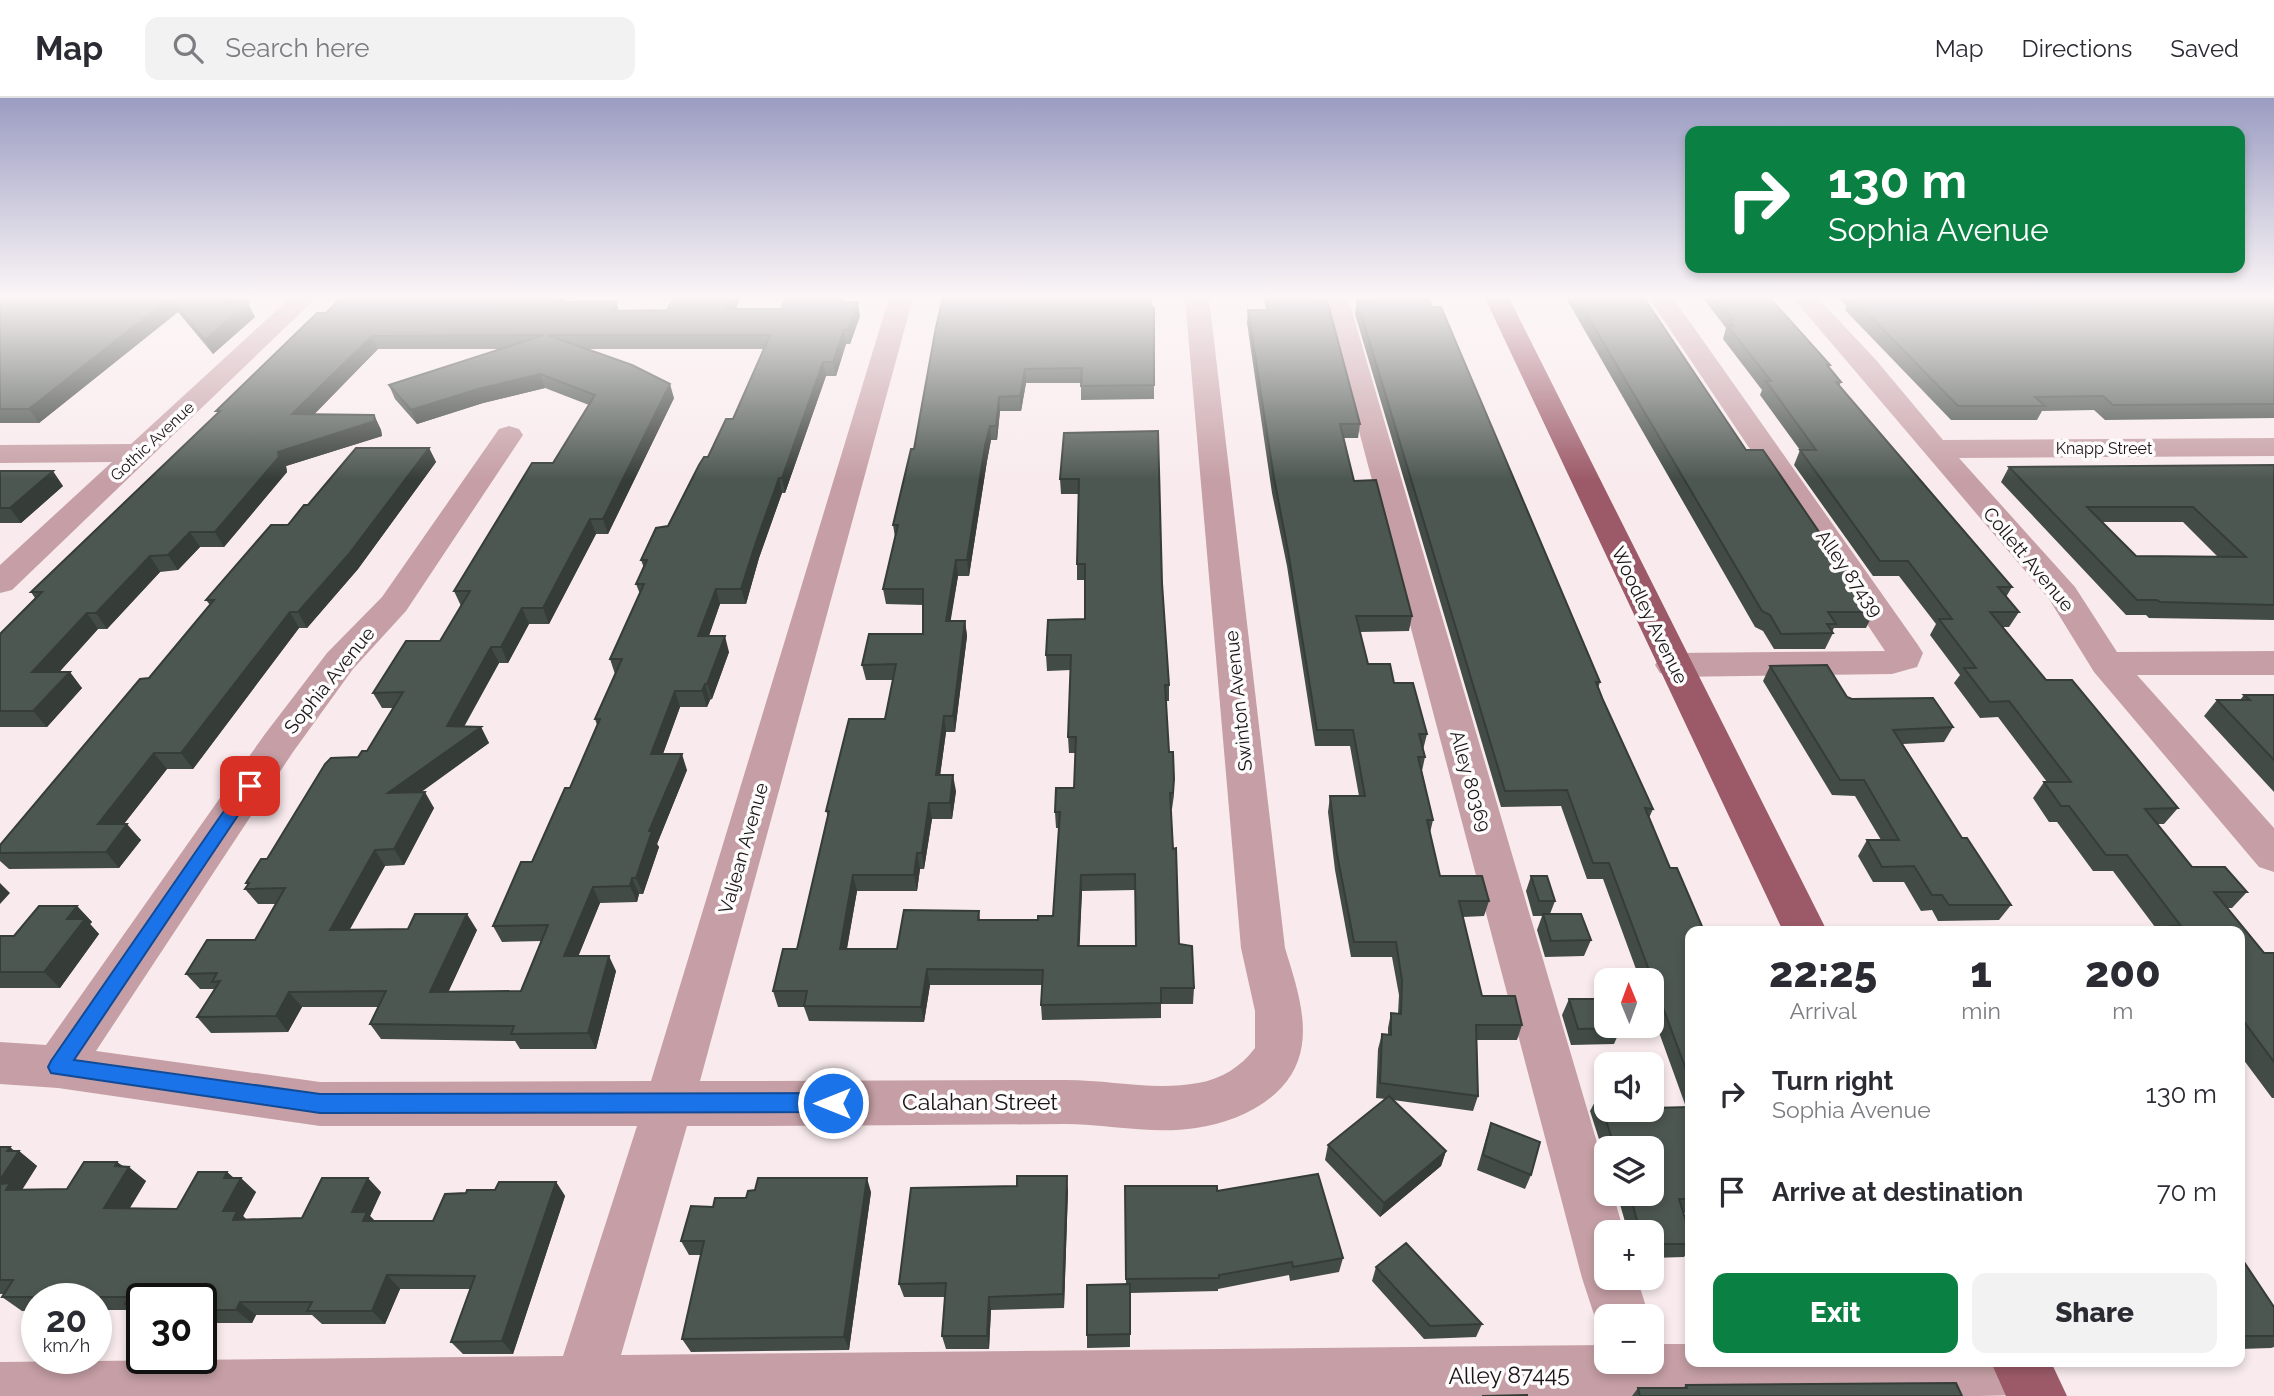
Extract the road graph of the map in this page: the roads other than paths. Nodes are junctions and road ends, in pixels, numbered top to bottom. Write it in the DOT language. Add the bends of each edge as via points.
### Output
graph roads {
  1 [pos="240,359"];
  2 [pos="884,359"];
  3 [pos="1203,359"];
  4 [pos="1353,359"];
  5 [pos="1526,359"];
  6 [pos="1703,359"];
  7 [pos="1860,359"];
  8 [pos="509,435"];
  9 [pos="2274,447"];
  10 [pos="1935,449"];
  11 [pos="139,453"];
  12 [pos="0,454"];
  13 [pos="0,583"];
  14 [pos="2274,663"];
  15 [pos="2107,664"];
  16 [pos="1674,665"];
  17 [pos="2274,856"];
  18 [pos="1803,926"];
  19 [pos="0,1063"];
  20 [pos="58,1067"];
  21 [pos="1246,1090"];
  22 [pos="669,1103"];
  23 [pos="1594,1221"];
  24 [pos="1594,1369"];
  25 [pos="1664,1369"];
  26 [pos="2026,1375"];
  27 [pos="0,1391"];
  28 [pos="582,1391"];
  1 -- 11 [label="street, Gothic Avenue"];
  2 -- 22 [label="street, Valjean Avenue"];
  3 -- 21 [label="street, Swinton Avenue" via="1263,948 1277,997 1280,1047 1269,1069"];
  4 -- 23 [label="street, Alley 80369"];
  5 -- 16 [label="main road, Woodley Avenue"];
  6 -- 16 [label="street, Alley 87439" via="1905,653 1904,659 1892,662"];
  7 -- 10 [label="street, Collett Avenue"];
  8 -- 20 [label="street, Sophia Avenue" via="394,604 340,661 279,743"];
  9 -- 10 [label="street, Knapp Street"];
  10 -- 15 [label="street, Collett Avenue" via="2063,594"];
  11 -- 12 [label="street"];
  11 -- 13 [label="street, Gothic Avenue"];
  14 -- 15 [label="street"];
  15 -- 17 [label="street, Collett Avenue"];
  16 -- 18 [label="main road, Woodley Avenue"];
  19 -- 20 [label="street, Calahan Street"];
  20 -- 22 [label="street, Calahan Street" via="320,1104"];
  21 -- 22 [label="street, Calahan Street" via="1206,1105 1149,1108 1079,1102"];
  22 -- 28 [label="street, Valjean Avenue"];
  24 -- 28 [label="street, Alley 87445"];
  25 -- 26 [label="street, Alley 87445"];
  27 -- 28 [label="street, Alley 87445"];
}
